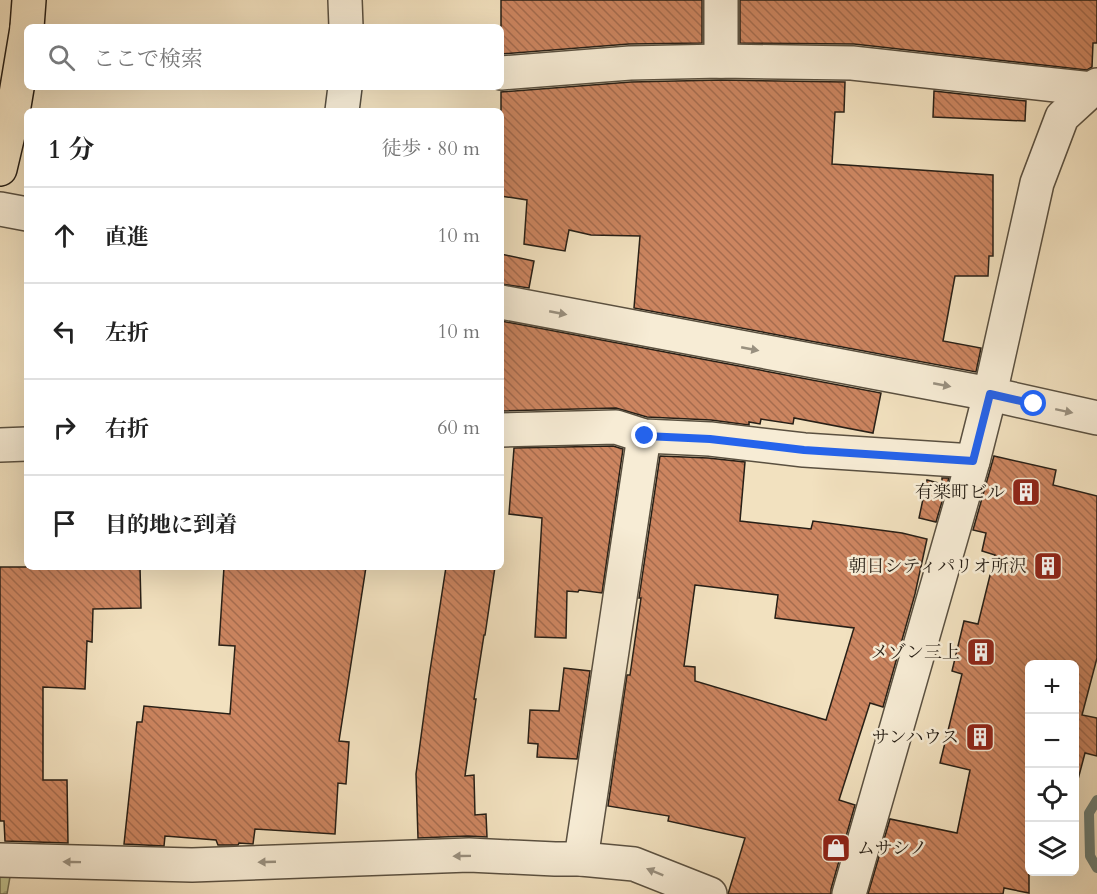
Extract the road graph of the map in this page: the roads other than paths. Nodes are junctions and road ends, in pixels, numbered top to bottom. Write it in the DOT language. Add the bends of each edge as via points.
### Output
graph roads {
  1 [pos="29,0"];
  2 [pos="345,0"];
  3 [pos="722,0"];
  4 [pos="27,24"];
  5 [pos="346,24"];
  6 [pos="24,45"];
  7 [pos="721,61"];
  8 [pos="504,73"];
  9 [pos="1095,87"];
  10 [pos="345,90"];
  11 [pos="342,108"];
  12 [pos="0,169"];
  13 [pos="0,209"];
  14 [pos="24,213"];
  15 [pos="504,303"];
  16 [pos="990,394"];
  17 [pos="1097,417"];
  18 [pos="504,430"];
  19 [pos="645,436"];
  20 [pos="24,444"];
  21 [pos="0,445"];
  22 [pos="973,461"];
  23 [pos="581,859"];
  24 [pos="0,860"];
  25 [pos="710,894"];
  26 [pos="849,894"];
  1 -- 4 [label="highway"];
  2 -- 5 [label="street"];
  3 -- 7 [label="street"];
  6 -- 12 [label="highway"];
  7 -- 8 [label="street"];
  7 -- 9 [label="street" via="852,63"];
  9 -- 16 [label="street" via="1062,117 1037,183"];
  10 -- 11 [label="street"];
  13 -- 14 [label="street"];
  15 -- 16 [label="street, one-way"];
  16 -- 17 [label="street, one-way"];
  16 -- 22 [label="street"];
  18 -- 19 [label="street" via="616,427"];
  19 -- 22 [label="street"];
  19 -- 23 [label="street"];
  20 -- 21 [label="street"];
  22 -- 26 [label="street"];
  23 -- 24 [label="street, one-way" via="469,855 192,865"];
  25 -- 23 [label="street, one-way" via="634,864"];
}
